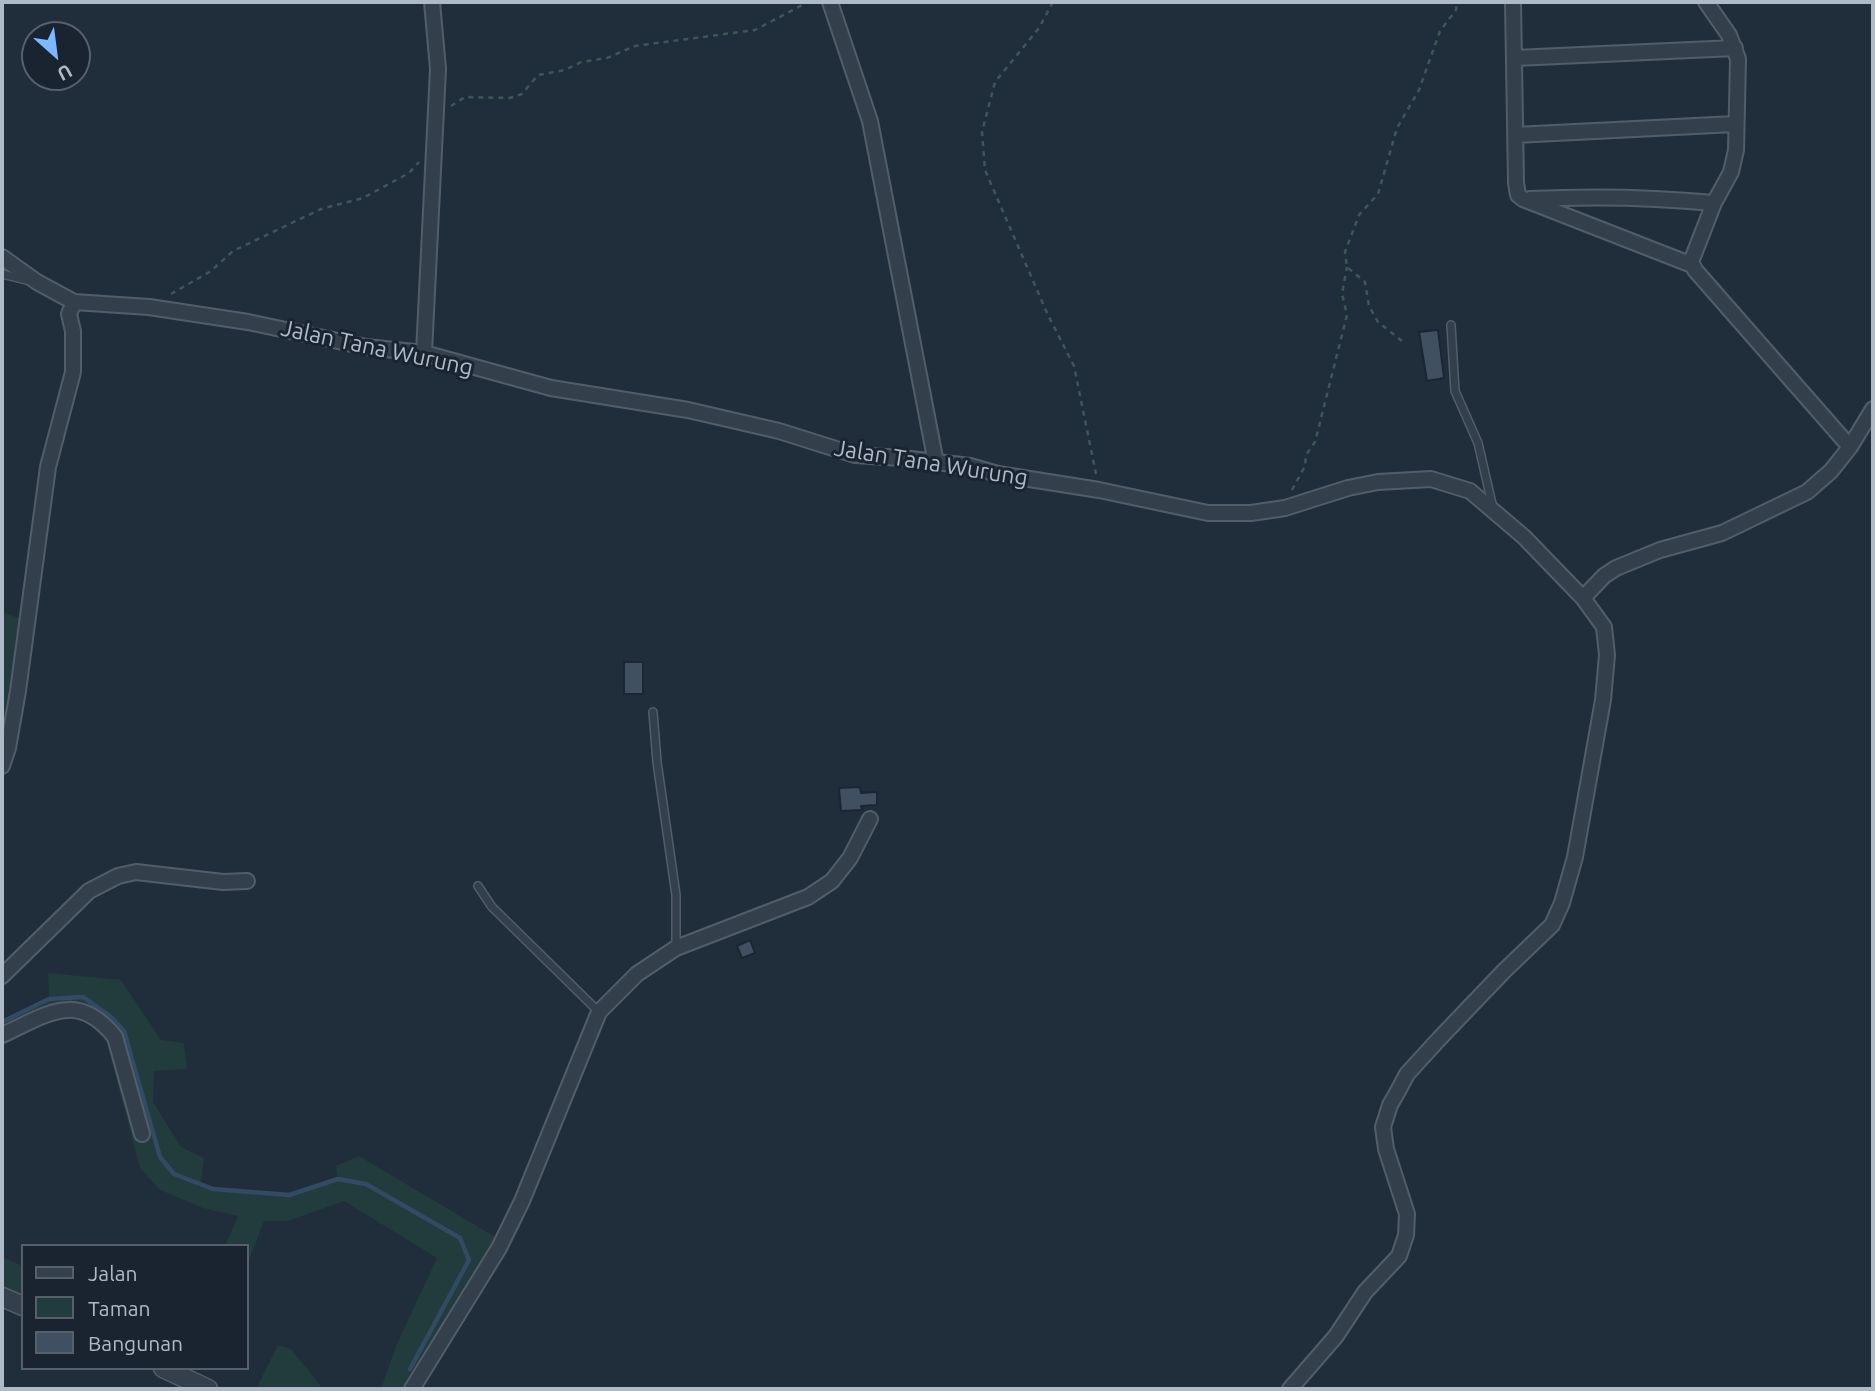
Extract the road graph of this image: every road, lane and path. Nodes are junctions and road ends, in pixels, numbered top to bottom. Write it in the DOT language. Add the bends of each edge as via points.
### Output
graph roads {
  1 [pos="432,2"];
  2 [pos="808,2"];
  3 [pos="830,2"];
  4 [pos="1053,2"];
  5 [pos="1458,2"];
  6 [pos="1513,2"];
  7 [pos="1706,2"];
  8 [pos="1735,48"];
  9 [pos="1515,58"];
  10 [pos="448,108"];
  11 [pos="1735,124"];
  12 [pos="1516,135"];
  13 [pos="433,145"];
  14 [pos="1522,200"];
  15 [pos="1714,203"];
  16 [pos="2,257"];
  17 [pos="1692,265"];
  18 [pos="1347,267"];
  19 [pos="2,274"];
  20 [pos="37,282"];
  21 [pos="74,302"];
  22 [pos="149,307"];
  23 [pos="1451,325"];
  24 [pos="1402,341"];
  25 [pos="424,354"];
  26 [pos="1873,409"];
  27 [pos="1850,447"];
  28 [pos="936,463"];
  29 [pos="1099,490"];
  30 [pos="1285,508"];
  31 [pos="1494,512"];
  32 [pos="1583,598"];
  33 [pos="653,712"];
  34 [pos="2,766"];
  35 [pos="870,819"];
  36 [pos="247,881"];
  37 [pos="478,886"];
  38 [pos="676,948"];
  39 [pos="2,976"];
  40 [pos="599,1012"];
  41 [pos="2,1035"];
  42 [pos="142,1133"];
  43 [pos="2,1297"];
  44 [pos="21,1305"];
  45 [pos="167,1370"];
  46 [pos="208,1389"];
  47 [pos="412,1389"];
  48 [pos="1290,1389"];
  1 -- 13 [label="street" via="438,69"];
  2 -- 10 [label="path" via="755,30 635,46 538,75 522,93 510,98 465,97"];
  3 -- 28 [label="street" via="870,121"];
  4 -- 29 [label="path" via="1039,28 995,82 982,132 985,170 1074,366"];
  5 -- 18 [label="path" via="1440,31 1419,90 1396,128 1378,194 1359,215 1345,252"];
  6 -- 9 [label="street"];
  7 -- 8 [label="street"];
  8 -- 9 [label="street"];
  8 -- 11 [label="street"];
  9 -- 12 [label="street"];
  11 -- 12 [label="street"];
  11 -- 15 [label="street" via="1734,162"];
  12 -- 14 [label="street" via="1516,190"];
  13 -- 22 [label="path" via="409,173 363,198 321,209 233,251 211,271"];
  13 -- 25 [label="street"];
  14 -- 15 [label="street" via="1603,196"];
  14 -- 17 [label="street"];
  15 -- 17 [label="street"];
  16 -- 20 [label="street"];
  17 -- 27 [label="street"];
  18 -- 24 [label="path" via="1365,282 1378,322"];
  18 -- 30 [label="path" via="1342,294 1347,315 1315,442"];
  19 -- 20 [label="lane"];
  20 -- 21 [label="street"];
  21 -- 22 [label="street, Jalan Tana Wurung"];
  21 -- 34 [label="street" via="69,314 73,372 48,467 18,691"];
  22 -- 25 [label="street, Jalan Tana Wurung"];
  23 -- 31 [label="lane" via="1455,391 1478,443"];
  25 -- 28 [label="street, Jalan Tana Wurung" via="551,388 688,410 779,431 855,455"];
  26 -- 27 [label="street"];
  27 -- 32 [label="street" via="1807,492 1722,533 1616,568"];
  28 -- 29 [label="street, Jalan Tana Wurung"];
  29 -- 30 [label="street, Jalan Tana Wurung" via="1208,513"];
  30 -- 31 [label="street, Jalan Tana Wurung" via="1378,482 1431,480 1470,491"];
  31 -- 32 [label="street, Jalan Tana Wurung"];
  32 -- 48 [label="street, Jalan Tana Wurung" via="1604,627 1607,655 1603,700 1562,903 1552,925 1407,1074 1383,1127 1407,1214 1399,1256"];
  33 -- 38 [label="lane" via="676,895"];
  35 -- 38 [label="street" via="832,881 808,897"];
  36 -- 39 [label="street" via="136,872 118,876 89,891"];
  37 -- 40 [label="lane" via="492,907"];
  38 -- 40 [label="street" via="637,974"];
  40 -- 47 [label="street" via="499,1248"];
  41 -- 42 [label="street" via="51,1012 92,1014 116,1037"];
  43 -- 44 [label="street"];
  45 -- 46 [label="street"];
}
